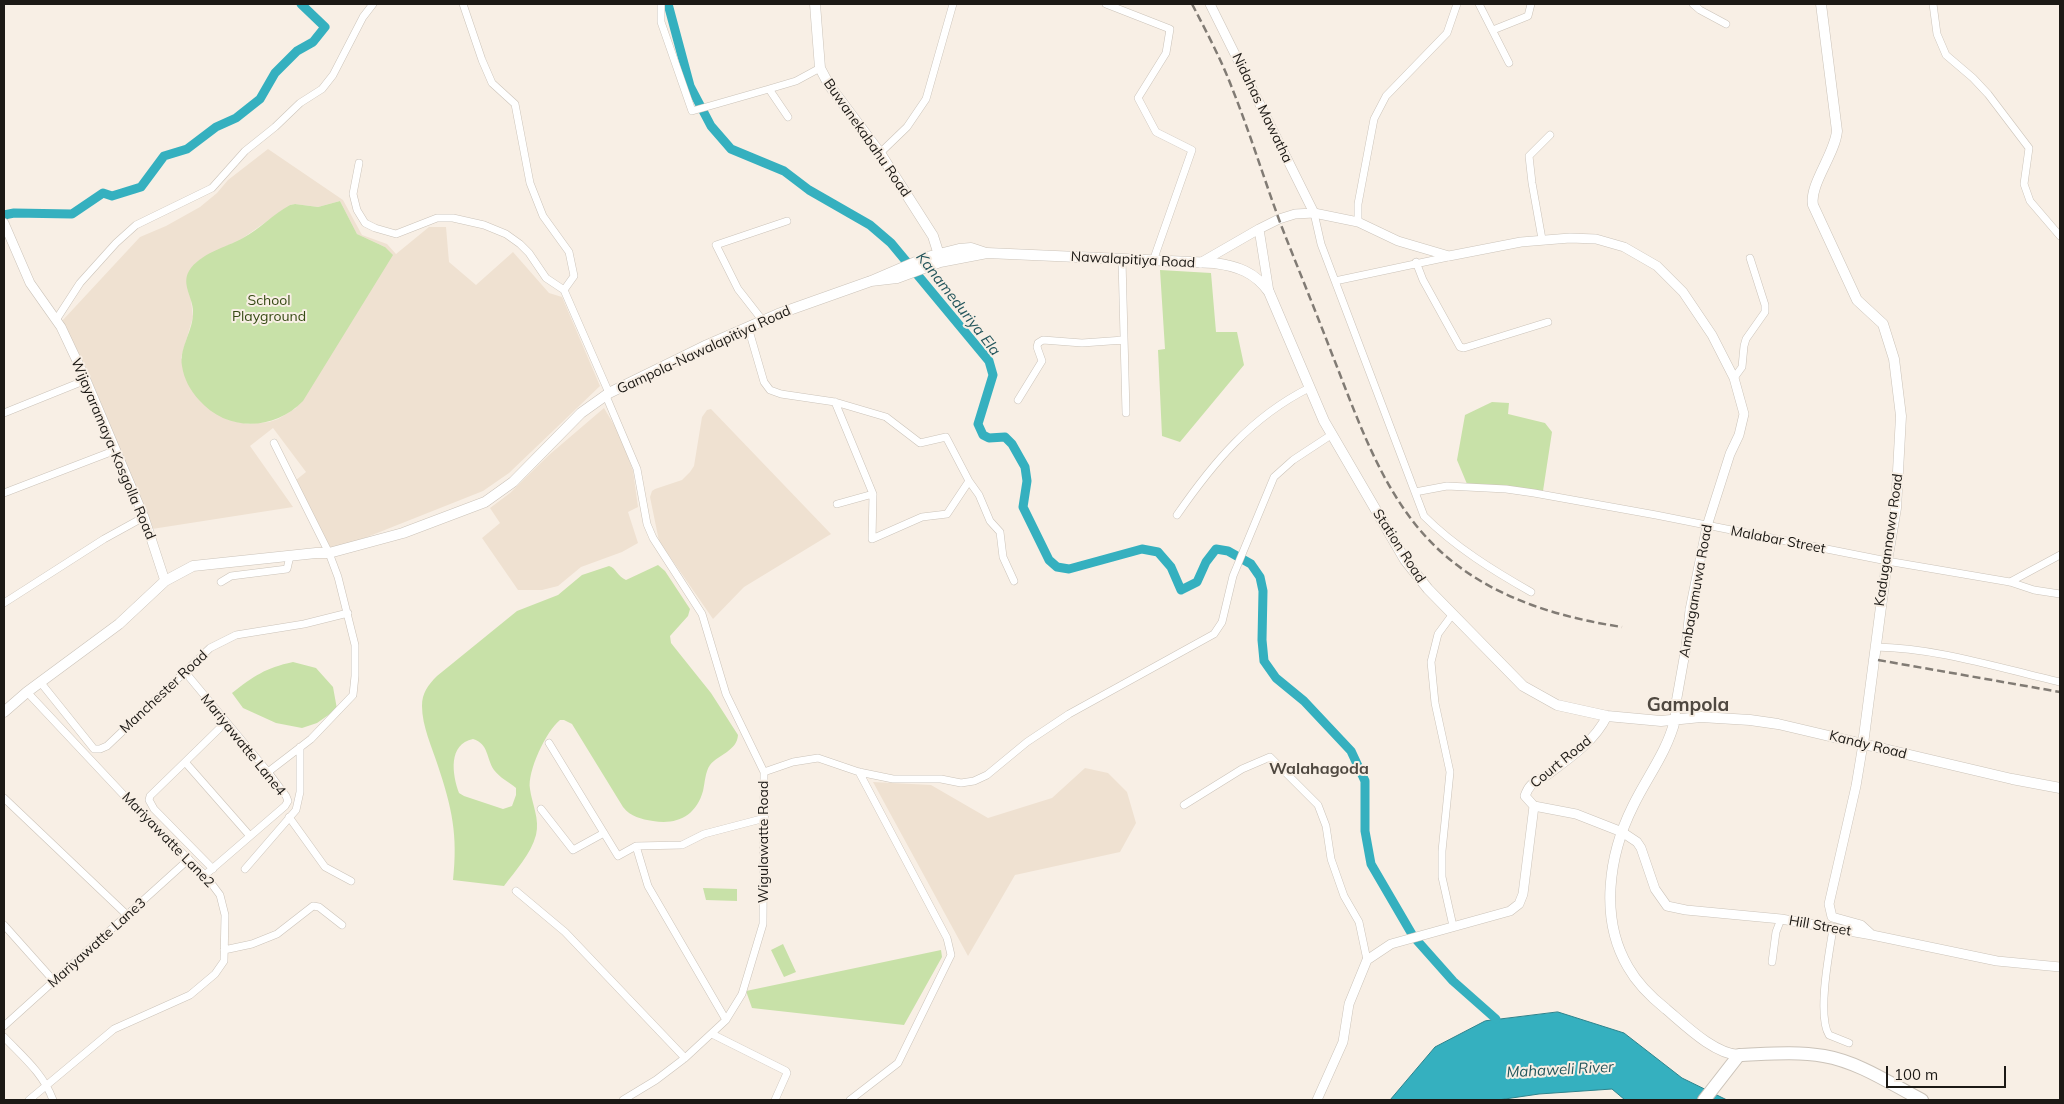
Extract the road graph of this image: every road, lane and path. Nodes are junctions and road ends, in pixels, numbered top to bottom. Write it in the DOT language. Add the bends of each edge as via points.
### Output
graph roads {
  1 [pos="373,4"];
  2 [pos="463,4"];
  3 [pos="661,4"];
  4 [pos="815,4"];
  5 [pos="954,4"];
  6 [pos="1106,4"];
  7 [pos="1210,4"];
  8 [pos="1457,4"];
  9 [pos="1479,4"];
  10 [pos="1532,4"];
  11 [pos="1693,4"];
  12 [pos="1821,4"];
  13 [pos="1933,4"];
  14 [pos="1726,24"];
  15 [pos="1493,30"];
  16 [pos="1509,63"];
  17 [pos="820,68"];
  18 [pos="769,89"];
  19 [pos="788,117"];
  20 [pos="1550,135"];
  21 [pos="880,153"];
  22 [pos="359,163"];
  23 [pos="1314,213"];
  24 [pos="788,221"];
  25 [pos="1358,222"];
  26 [pos="4,223"];
  27 [pos="1259,229"];
  28 [pos="2060,236"];
  29 [pos="1542,239"];
  30 [pos="1449,256"];
  31 [pos="944,257"];
  32 [pos="1750,258"];
  33 [pos="1122,260"];
  34 [pos="1153,261"];
  35 [pos="1416,262"];
  36 [pos="1200,263"];
  37 [pos="870,281"];
  38 [pos="1335,281"];
  39 [pos="564,290"];
  40 [pos="1269,292"];
  41 [pos="56,320"];
  42 [pos="763,320"];
  43 [pos="1548,322"];
  44 [pos="748,327"];
  45 [pos="1124,340"];
  46 [pos="1734,378"];
  47 [pos="86,380"];
  48 [pos="1309,388"];
  49 [pos="608,395"];
  50 [pos="1018,400"];
  51 [pos="835,402"];
  52 [pos="4,413"];
  53 [pos="1126,413"];
  54 [pos="1331,435"];
  55 [pos="274,443"];
  56 [pos="116,450"];
  57 [pos="969,481"];
  58 [pos="1415,492"];
  59 [pos="4,493"];
  60 [pos="873,494"];
  61 [pos="837,504"];
  62 [pos="1177,515"];
  63 [pos="144,518"];
  64 [pos="1707,526"];
  65 [pos="329,553"];
  66 [pos="2060,555"];
  67 [pos="290,556"];
  68 [pos="1887,560"];
  69 [pos="165,581"];
  70 [pos="1014,581"];
  71 [pos="221,582"];
  72 [pos="2010,582"];
  73 [pos="1531,592"];
  74 [pos="2060,594"];
  75 [pos="4,603"];
  76 [pos="348,613"];
  77 [pos="1452,615"];
  78 [pos="1874,647"];
  79 [pos="185,672"];
  80 [pos="2060,682"];
  81 [pos="41,683"];
  82 [pos="27,692"];
  83 [pos="4,712"];
  84 [pos="1607,716"];
  85 [pos="1675,720"];
  86 [pos="226,722"];
  87 [pos="549,743"];
  88 [pos="1863,744"];
  89 [pos="300,747"];
  90 [pos="185,762"];
  91 [pos="268,772"];
  92 [pos="764,772"];
  93 [pos="859,772"];
  94 [pos="2060,788"];
  95 [pos="4,798"];
  96 [pos="1184,806"];
  97 [pos="1534,806"];
  98 [pos="541,809"];
  99 [pos="289,817"];
  100 [pos="765,818"];
  101 [pos="1622,832"];
  102 [pos="604,833"];
  103 [pos="250,836"];
  104 [pos="636,846"];
  105 [pos="189,859"];
  106 [pos="244,868"];
  107 [pos="213,869"];
  108 [pos="205,875"];
  109 [pos="351,881"];
  110 [pos="516,890"];
  111 [pos="128,915"];
  112 [pos="1781,919"];
  113 [pos="4,925"];
  114 [pos="342,926"];
  115 [pos="1453,926"];
  116 [pos="1833,929"];
  117 [pos="1872,935"];
  118 [pos="224,950"];
  119 [pos="1367,960"];
  120 [pos="1772,962"];
  121 [pos="2060,967"];
  122 [pos="54,981"];
  123 [pos="726,1020"];
  124 [pos="4,1026"];
  125 [pos="712,1034"];
  126 [pos="4,1037"];
  127 [pos="1849,1043"];
  128 [pos="1739,1055"];
  129 [pos="685,1058"];
  130 [pos="47,1084"];
  131 [pos="29,1100"];
  132 [pos="53,1100"];
  133 [pos="623,1100"];
  134 [pos="775,1100"];
  135 [pos="850,1100"];
  136 [pos="1317,1100"];
  137 [pos="1704,1100"];
  138 [pos="1922,1100"];
  1 -- 41 [label="street" via="363,17 334,75 322,89 300,103 245,151 212,188 136,225 80,283"];
  2 -- 39 [label="street" via="492,83 515,104 530,183 544,216 569,252 574,276"];
  3 -- 18 [label="street" via="661,22 692,111"];
  4 -- 17 [label="main road, Buwanekabahu Road"];
  5 -- 21 [label="street" via="926,99 907,127"];
  6 -- 34 [label="street" via="1170,29 1166,54 1138,98 1156,132 1192,150"];
  7 -- 23 [label="street, Nidahas Mawatha"];
  8 -- 25 [label="street" via="1447,33 1386,96 1374,119 1358,204"];
  9 -- 15 [label="street"];
  10 -- 15 [label="street" via="1528,16"];
  11 -- 14 [label="street"];
  12 -- 68 [label="main road, Kadugannawa Road" via="1837,132 1812,199 1854,294 1883,324 1894,359 1901,416 1900,457"];
  13 -- 28 [label="street" via="1937,34 1946,55 1988,94 2028,148 2024,184 2030,201"];
  15 -- 16 [label="street"];
  17 -- 18 [label="street" via="796,81"];
  17 -- 21 [label="main road, Buwanekabahu Road"];
  18 -- 19 [label="street"];
  20 -- 29 [label="street" via="1529,156"];
  21 -- 31 [label="main road, Buwanekabahu Road" via="933,236 942,242"];
  22 -- 39 [label="street" via="353,194 365,223 396,234 437,218 484,225 520,244 546,278"];
  23 -- 25 [label="street"];
  23 -- 27 [label="street" via="1295,214"];
  23 -- 38 [label="street"];
  24 -- 42 [label="street" via="716,245 738,289"];
  25 -- 30 [label="street, Ambagamuwa Road" via="1398,241"];
  26 -- 41 [label="street, Wijayaramaya-Kosgolla Road" via="30,282"];
  27 -- 36 [label="street"];
  27 -- 40 [label="street"];
  29 -- 30 [label="street, Ambagamuwa Road"];
  29 -- 46 [label="street, Ambagamuwa Road" via="1596,240 1624,247 1657,266 1683,292 1712,335"];
  30 -- 35 [label="street"];
  31 -- 33 [label="main road, Nawalapitiya Road" via="972,248 988,253"];
  31 -- 37 [label="main road, Nawalapitiya Road"];
  32 -- 46 [label="street" via="1765,312 1746,339 1743,363"];
  33 -- 34 [label="main road, Nawalapitiya Road"];
  33 -- 45 [label="street"];
  34 -- 36 [label="main road, Nawalapitiya Road"];
  35 -- 38 [label="street"];
  35 -- 43 [label="street" via="1460,347"];
  36 -- 40 [label="main road, Nawalapitiya Road" via="1240,268 1259,280"];
  37 -- 42 [label="main road, Gampola-Nawalapitiya Road"];
  38 -- 58 [label="street"];
  39 -- 49 [label="street, Wigulawatte Road"];
  40 -- 48 [label="main road, Station Road"];
  41 -- 47 [label="street, Wijayaramaya-Kosgolla Road"];
  42 -- 44 [label="main road, Gampola-Nawalapitiya Road"];
  44 -- 49 [label="main road, Gampola-Nawalapitiya Road"];
  44 -- 51 [label="street" via="764,382 770,390"];
  45 -- 50 [label="street" via="1038,342 1042,361"];
  45 -- 53 [label="street"];
  46 -- 64 [label="street, Ambagamuwa Road" via="1744,414"];
  47 -- 52 [label="street"];
  47 -- 56 [label="street, Wijayaramaya-Kosgolla Road"];
  48 -- 54 [label="main road, Station Road"];
  48 -- 62 [label="street" via="1278,405 1239,439 1202,479"];
  49 -- 65 [label="main road, Gampola-Nawalapitiya Road" via="581,413 513,482 485,502 403,533"];
  49 -- 92 [label="street, Wigulawatte Road" via="637,469 652,538 702,614 726,694"];
  51 -- 57 [label="street" via="886,417 920,443 946,437"];
  51 -- 60 [label="street"];
  54 -- 77 [label="main road, Station Road" via="1413,571"];
  54 -- 93 [label="street" via="1274,477 1234,572 1222,622 1214,634 1069,714 974,781 893,779"];
  55 -- 65 [label="street"];
  56 -- 59 [label="street"];
  56 -- 63 [label="street, Wijayaramaya-Kosgolla Road"];
  57 -- 60 [label="street" via="947,514 922,516 872,539"];
  57 -- 70 [label="street" via="990,521 1000,532 1003,557"];
  58 -- 64 [label="street, Malabar Street" via="1458,487 1506,489"];
  58 -- 73 [label="street" via="1424,516 1435,528 1498,574"];
  60 -- 61 [label="street"];
  63 -- 69 [label="street, Wijayaramaya-Kosgolla Road"];
  63 -- 75 [label="street" via="48,573"];
  64 -- 68 [label="street, Malabar Street"];
  64 -- 85 [label="street, Ambagamuwa Road, bridge" via="1690,610"];
  65 -- 67 [label="main road, Gampola-Nawalapitiya Road"];
  65 -- 76 [label="street"];
  66 -- 72 [label="street"];
  67 -- 69 [label="main road, Gampola-Nawalapitiya Road" via="193,566"];
  67 -- 71 [label="street" via="287,568 231,576"];
  68 -- 72 [label="street, Malabar Street"];
  68 -- 78 [label="main road, Kadugannawa Road"];
  69 -- 81 [label="main road, Gampola-Nawalapitiya Road" via="119,624"];
  72 -- 74 [label="street, Malabar Street"];
  76 -- 79 [label="street, Manchester Road" via="236,635 210,648"];
  76 -- 89 [label="street" via="355,645 356,676 352,695"];
  77 -- 84 [label="main road, Station Road" via="1532,692 1568,708"];
  77 -- 115 [label="street" via="1438,634 1431,662 1435,703 1450,772 1442,877"];
  78 -- 80 [label="street" via="1904,647"];
  78 -- 88 [label="main road, Kadugannawa Road"];
  79 -- 81 [label="street, Manchester Road" via="100,750 94,749"];
  79 -- 86 [label="street, Mariyawatte Lane4"];
  81 -- 82 [label="main road, Gampola-Nawalapitiya Road"];
  82 -- 83 [label="main road, Gampola-Nawalapitiya Road"];
  82 -- 105 [label="street, Mariyawatte Lane2"];
  84 -- 85 [label="main road, Station Road"];
  84 -- 97 [label="street, Court Road" via="1592,739 1529,786 1525,796"];
  85 -- 88 [label="main road, Kandy Road" via="1700,717 1750,720"];
  85 -- 101 [label="main road" via="1669,741 1633,805"];
  86 -- 90 [label="street"];
  86 -- 91 [label="street, Mariyawatte Lane4"];
  87 -- 102 [label="street"];
  88 -- 94 [label="main road, Kandy Road"];
  88 -- 117 [label="street" via="1829,904 1832,917 1860,925"];
  89 -- 91 [label="street"];
  89 -- 99 [label="street" via="300,792 296,810"];
  90 -- 103 [label="street"];
  90 -- 107 [label="street" via="149,800"];
  91 -- 103 [label="street, Mariyawatte Lane4" via="288,801"];
  92 -- 93 [label="street" via="818,758"];
  92 -- 100 [label="street, Wigulawatte Road"];
  93 -- 135 [label="street" via="947,938 951,955 898,1063"];
  95 -- 111 [label="street"];
  96 -- 119 [label="street" via="1242,769 1270,756 1318,805 1326,826 1331,859 1344,896 1359,922"];
  97 -- 101 [label="street, Court Road" via="1576,814"];
  97 -- 115 [label="street" via="1519,904 1510,911"];
  98 -- 102 [label="street" via="573,850"];
  99 -- 106 [label="street"];
  99 -- 109 [label="street" via="325,867"];
  100 -- 104 [label="street" via="704,834 682,845"];
  100 -- 123 [label="street, Wigulawatte Road" via="763,924 742,994"];
  101 -- 112 [label="street, Hill Street" via="1641,848 1655,889 1667,906"];
  101 -- 128 [label="main road" via="1612,868 1610,908 1624,960 1646,991 1678,1019 1721,1050"];
  102 -- 104 [label="street" via="618,856"];
  103 -- 107 [label="street, Mariyawatte Lane4"];
  104 -- 123 [label="street" via="648,886"];
  105 -- 108 [label="street, Mariyawatte Lane2"];
  105 -- 111 [label="street, Mariyawatte Lane3"];
  107 -- 108 [label="street, Mariyawatte Lane4"];
  108 -- 118 [label="street, Mariyawatte Lane2" via="220,894 225,915"];
  110 -- 129 [label="street" via="565,932"];
  111 -- 122 [label="street, Mariyawatte Lane3"];
  112 -- 116 [label="street, Hill Street"];
  112 -- 120 [label="street"];
  113 -- 122 [label="street"];
  114 -- 118 [label="street" via="319,907 313,906 277,934"];
  115 -- 119 [label="street" via="1391,944"];
  116 -- 117 [label="street, Hill Street"];
  116 -- 127 [label="street" via="1823,1022 1829,1036"];
  117 -- 121 [label="street, Hill Street" via="1997,961"];
  118 -- 130 [label="street, Mariyawatte Lane2" via="224,962 190,995 114,1029"];
  119 -- 136 [label="street" via="1348,1004 1343,1042"];
  122 -- 124 [label="street, Mariyawatte Lane3"];
  123 -- 125 [label="street, Wigulawatte Road"];
  125 -- 129 [label="street, Wigulawatte Road"];
  125 -- 134 [label="street" via="786,1071"];
  126 -- 130 [label="street"];
  128 -- 137 [label="highway"];
  128 -- 138 [label="highway" via="1793,1053 1824,1056 1855,1065"];
  129 -- 133 [label="street, Wigulawatte Road"];
  130 -- 131 [label="street, Mariyawatte Lane2"];
  130 -- 132 [label="street"];
}
